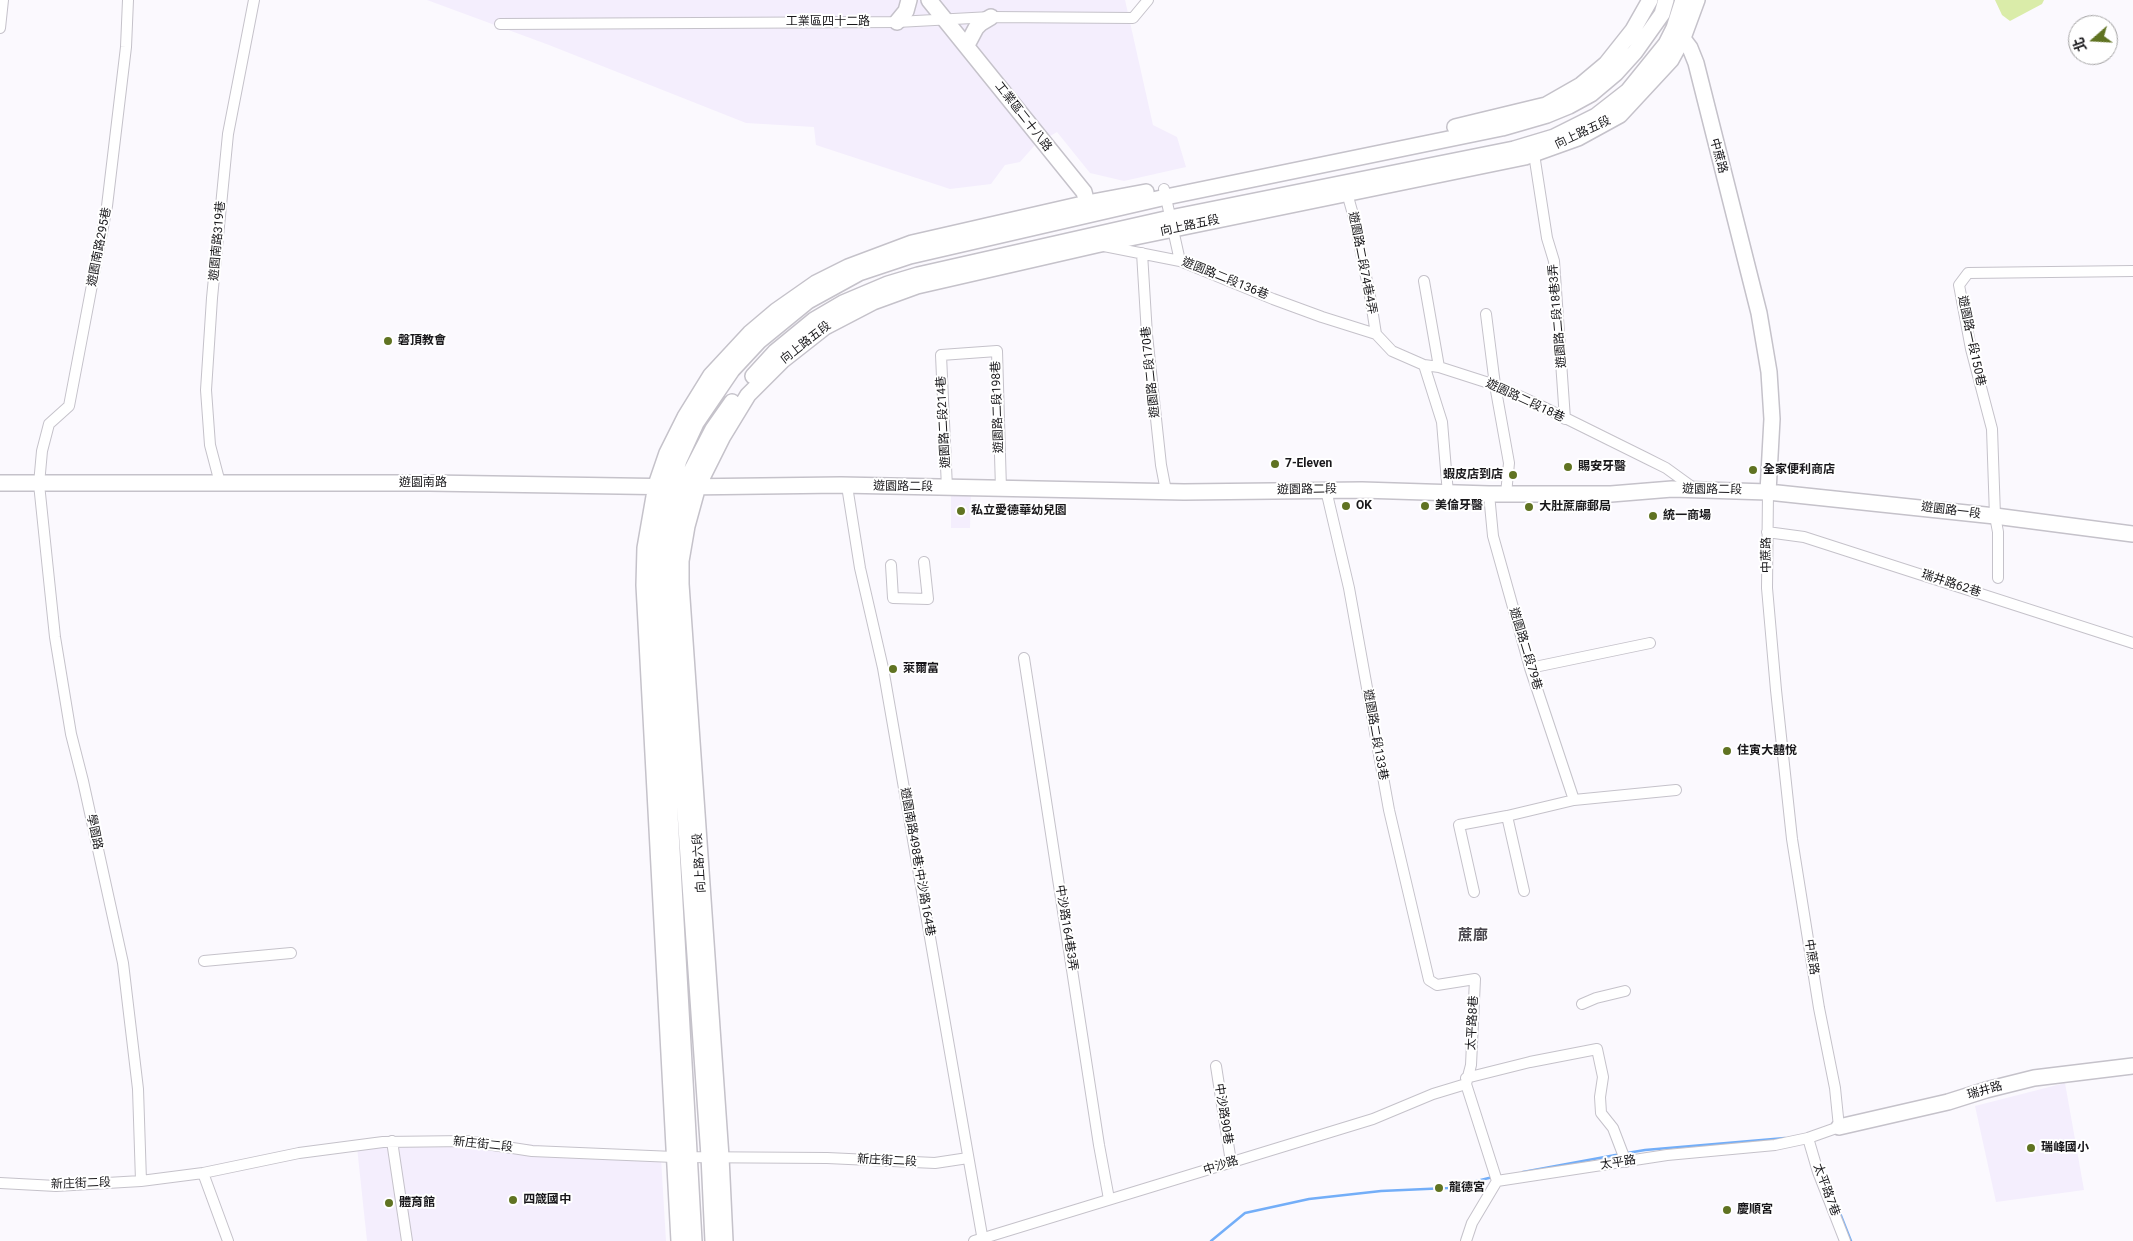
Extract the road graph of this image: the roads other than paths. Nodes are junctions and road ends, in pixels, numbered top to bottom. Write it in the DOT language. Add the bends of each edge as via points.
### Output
graph roads {
  1 [pos="3,0"];
  2 [pos="128,0"];
  3 [pos="254,0"];
  4 [pos="909,0"];
  5 [pos="929,0"];
  6 [pos="1148,0"];
  7 [pos="1683,0"];
  8 [pos="1697,0"];
  9 [pos="1649,2"];
  10 [pos="1664,7"];
  11 [pos="991,18"];
  12 [pos="945,19"];
  13 [pos="897,22"];
  14 [pos="500,24"];
  15 [pos="0,28"];
  16 [pos="1679,33"];
  17 [pos="967,45"];
  18 [pos="1671,60"];
  19 [pos="1696,64"];
  20 [pos="1534,154"];
  21 [pos="1165,193"];
  22 [pos="1347,194"];
  23 [pos="1089,209"];
  24 [pos="1171,224"];
  25 [pos="1095,239"];
  26 [pos="1142,253"];
  27 [pos="1180,261"];
  28 [pos="2133,271"];
  29 [pos="1424,281"];
  30 [pos="1486,314"];
  31 [pos="1322,317"];
  32 [pos="1376,334"];
  33 [pos="941,355"];
  34 [pos="1424,365"];
  35 [pos="1439,367"];
  36 [pos="1494,385"];
  37 [pos="1565,419"];
  38 [pos="0,483"];
  39 [pos="220,483"];
  40 [pos="39,484"];
  41 [pos="677,486"];
  42 [pos="847,486"];
  43 [pos="947,488"];
  44 [pos="1001,489"];
  45 [pos="1326,490"];
  46 [pos="1696,490"];
  47 [pos="1166,491"];
  48 [pos="1768,492"];
  49 [pos="1448,494"];
  50 [pos="1489,494"];
  51 [pos="1506,494"];
  52 [pos="1995,516"];
  53 [pos="1767,532"];
  54 [pos="2133,534"];
  55 [pos="924,562"];
  56 [pos="891,565"];
  57 [pos="1998,578"];
  58 [pos="1650,643"];
  59 [pos="2133,643"];
  60 [pos="1024,658"];
  61 [pos="1530,668"];
  62 [pos="1676,790"];
  63 [pos="1574,800"];
  64 [pos="1508,816"];
  65 [pos="1524,891"];
  66 [pos="1474,892"];
  67 [pos="291,953"];
  68 [pos="204,962"];
  69 [pos="1428,980"];
  70 [pos="1625,991"];
  71 [pos="1582,1004"];
  72 [pos="1216,1066"];
  73 [pos="2133,1066"];
  74 [pos="1466,1081"];
  75 [pos="1839,1127"];
  76 [pos="1808,1138"];
  77 [pos="392,1141"];
  78 [pos="681,1157"];
  79 [pos="715,1157"];
  80 [pos="968,1158"];
  81 [pos="1231,1162"];
  82 [pos="1626,1162"];
  83 [pos="203,1172"];
  84 [pos="141,1181"];
  85 [pos="1497,1181"];
  86 [pos="0,1183"];
  87 [pos="1110,1198"];
  88 [pos="980,1240"];
  89 [pos="228,1241"];
  90 [pos="407,1241"];
  91 [pos="679,1241"];
  92 [pos="694,1241"];
  93 [pos="713,1241"];
  94 [pos="725,1241"];
  95 [pos="1466,1241"];
  96 [pos="1845,1241"];
  1 -- 15 [label="street"];
  2 -- 40 [label="street, 遊園南路295巷" via="126,47 108,206 69,406 49,424 42,450"];
  3 -- 39 [label="street, 遊園南路319巷" via="228,134 206,390 210,445"];
  4 -- 13 [label="main road" via="906,11"];
  5 -- 12 [label="main road, 工業區二十八路"];
  6 -- 11 [label="street, 工業區四十二路" via="1133,18"];
  7 -- 16 [label="main road, 向上路五段"];
  8 -- 16 [label="main road, 向上路五段"];
  9 -- 10 [label="main road, 中蔗路"];
  9 -- 21 [label="main road" via="1633,30 1606,64 1582,84 1546,105"];
  10 -- 16 [label="main road, 中蔗路"];
  10 -- 21 [label="main road" via="1635,52 1616,73 1591,94 1547,115 1502,128"];
  11 -- 12 [label="street, 工業區四十二路"];
  11 -- 17 [label="main road" via="976,28"];
  12 -- 13 [label="street, 工業區四十二路"];
  12 -- 17 [label="main road, 工業區二十八路"];
  13 -- 14 [label="street, 工業區四十二路"];
  16 -- 18 [label="main road, 向上路五段"];
  16 -- 19 [label="main road, 中蔗路"];
  16 -- 24 [label="main road, 向上路五段" via="1628,91 1596,116 1554,137"];
  17 -- 23 [label="main road, 工業區二十八路" via="1084,192"];
  18 -- 19 [label="main road" via="1684,59"];
  18 -- 20 [label="main road, 向上路五段" via="1620,115 1578,138"];
  19 -- 48 [label="main road, 中蔗路" via="1766,352 1772,419"];
  20 -- 22 [label="main road, 向上路五段"];
  20 -- 37 [label="street, 遊園路二段18巷3弄" via="1547,238 1554,261"];
  21 -- 23 [label="main road"];
  21 -- 24 [label="street"];
  22 -- 24 [label="main road, 向上路五段"];
  22 -- 32 [label="street, 遊園路二段74巷4弄"];
  23 -- 25 [label="main road, 工業區二十八路"];
  23 -- 41 [label="main road" via="910,256 859,273 808,302 758,341 732,370 696,423 679,460"];
  24 -- 25 [label="main road, 向上路五段"];
  24 -- 27 [label="street"];
  25 -- 26 [label="street, 遊園路二段136巷"];
  25 -- 41 [label="main road, 向上路五段" via="918,275 843,303 814,320 775,352 738,394"];
  26 -- 27 [label="street, 遊園路二段136巷"];
  26 -- 47 [label="street, 遊園路二段170巷" via="1147,335"];
  27 -- 31 [label="street, 遊園路二段136巷"];
  28 -- 52 [label="street, 遊園路一段150巷" via="1968,273 1959,286 1992,429"];
  29 -- 35 [label="street"];
  30 -- 36 [label="street"];
  31 -- 32 [label="street, 遊園路二段18巷"];
  32 -- 34 [label="street, 遊園路二段18巷" via="1392,351"];
  33 -- 43 [label="street, 遊園路二段214巷"];
  33 -- 44 [label="street, 遊園路二段198巷" via="997,350"];
  34 -- 35 [label="street, 遊園路二段18巷"];
  34 -- 49 [label="street" via="1442,422"];
  35 -- 36 [label="street, 遊園路二段18巷"];
  36 -- 37 [label="street, 遊園路二段18巷"];
  36 -- 51 [label="street" via="1508,463"];
  37 -- 46 [label="street, 遊園路二段18巷" via="1666,468"];
  38 -- 40 [label="main road, 遊園南路"];
  39 -- 40 [label="main road, 遊園南路"];
  39 -- 41 [label="main road, 遊園南路"];
  40 -- 84 [label="street, 學園路" via="55,637 71,736 123,963 138,1089"];
  41 -- 42 [label="main road, 遊園南路"];
  41 -- 78 [label="main road" via="663,514 657,584"];
  41 -- 79 [label="main road, 向上路六段" via="669,546 669,583"];
  42 -- 43 [label="main road, 遊園路二段"];
  42 -- 80 [label="street, 遊園南路498巷;中沙路164巷" via="860,568 883,668"];
  43 -- 44 [label="main road, 遊園路二段"];
  44 -- 47 [label="main road, 遊園路二段"];
  45 -- 47 [label="main road, 遊園路二段"];
  45 -- 49 [label="main road, 遊園路二段"];
  45 -- 69 [label="street, 遊園路二段133巷" via="1349,588 1389,810"];
  46 -- 48 [label="main road, 遊園路二段"];
  46 -- 51 [label="main road, 遊園路二段"];
  48 -- 52 [label="main road, 遊園路一段"];
  48 -- 53 [label="street, 中蔗路"];
  49 -- 50 [label="main road, 遊園路二段"];
  50 -- 51 [label="main road, 遊園路二段"];
  50 -- 61 [label="street, 遊園路二段79巷" via="1493,536"];
  52 -- 54 [label="main road, 遊園路一段"];
  52 -- 57 [label="street"];
  53 -- 59 [label="street, 瑞井路62巷" via="1804,537"];
  53 -- 75 [label="street, 中蔗路" via="1767,588 1792,839 1819,1008 1836,1088"];
  55 -- 56 [label="street" via="928,599 893,598"];
  58 -- 61 [label="street"];
  60 -- 87 [label="street, 中沙路164巷3弄" via="1099,1145"];
  61 -- 63 [label="street, 遊園路二段79巷"];
  62 -- 63 [label="street"];
  63 -- 64 [label="street"];
  64 -- 65 [label="street"];
  64 -- 66 [label="street" via="1459,825"];
  67 -- 68 [label="street"];
  69 -- 74 [label="street, 太平路8巷" via="1436,985 1475,979 1471,1066"];
  70 -- 71 [label="street"];
  72 -- 81 [label="street, 中沙路90巷"];
  73 -- 75 [label="main road, 瑞井路" via="2034,1078"];
  74 -- 81 [label="street, 中沙路" via="1373,1118"];
  74 -- 82 [label="street, 中沙路" via="1530,1062 1597,1049 1603,1078 1601,1113 1613,1128"];
  74 -- 85 [label="street"];
  75 -- 76 [label="street, 太平路"];
  76 -- 82 [label="street, 太平路"];
  76 -- 96 [label="street, 太平路7巷"];
  77 -- 78 [label="street, 新庄街二段" via="467,1141 532,1151"];
  77 -- 83 [label="street, 新庄街二段" via="346,1145"];
  77 -- 90 [label="street"];
  78 -- 79 [label="street, 新庄街二段"];
  78 -- 91 [label="main road"];
  78 -- 92 [label="main road"];
  79 -- 80 [label="street, 新庄街二段" via="935,1163"];
  79 -- 93 [label="main road, 向上路六段"];
  79 -- 94 [label="main road, 向上路六段"];
  80 -- 88 [label="street, 遊園南路498巷;中沙路164巷"];
  81 -- 87 [label="street, 中沙路"];
  82 -- 85 [label="street, 太平路"];
  83 -- 84 [label="street, 新庄街二段"];
  83 -- 89 [label="street"];
  84 -- 86 [label="street, 新庄街二段" via="56,1186"];
  85 -- 95 [label="street" via="1472,1223"];
  87 -- 88 [label="street, 中沙路"];
}
